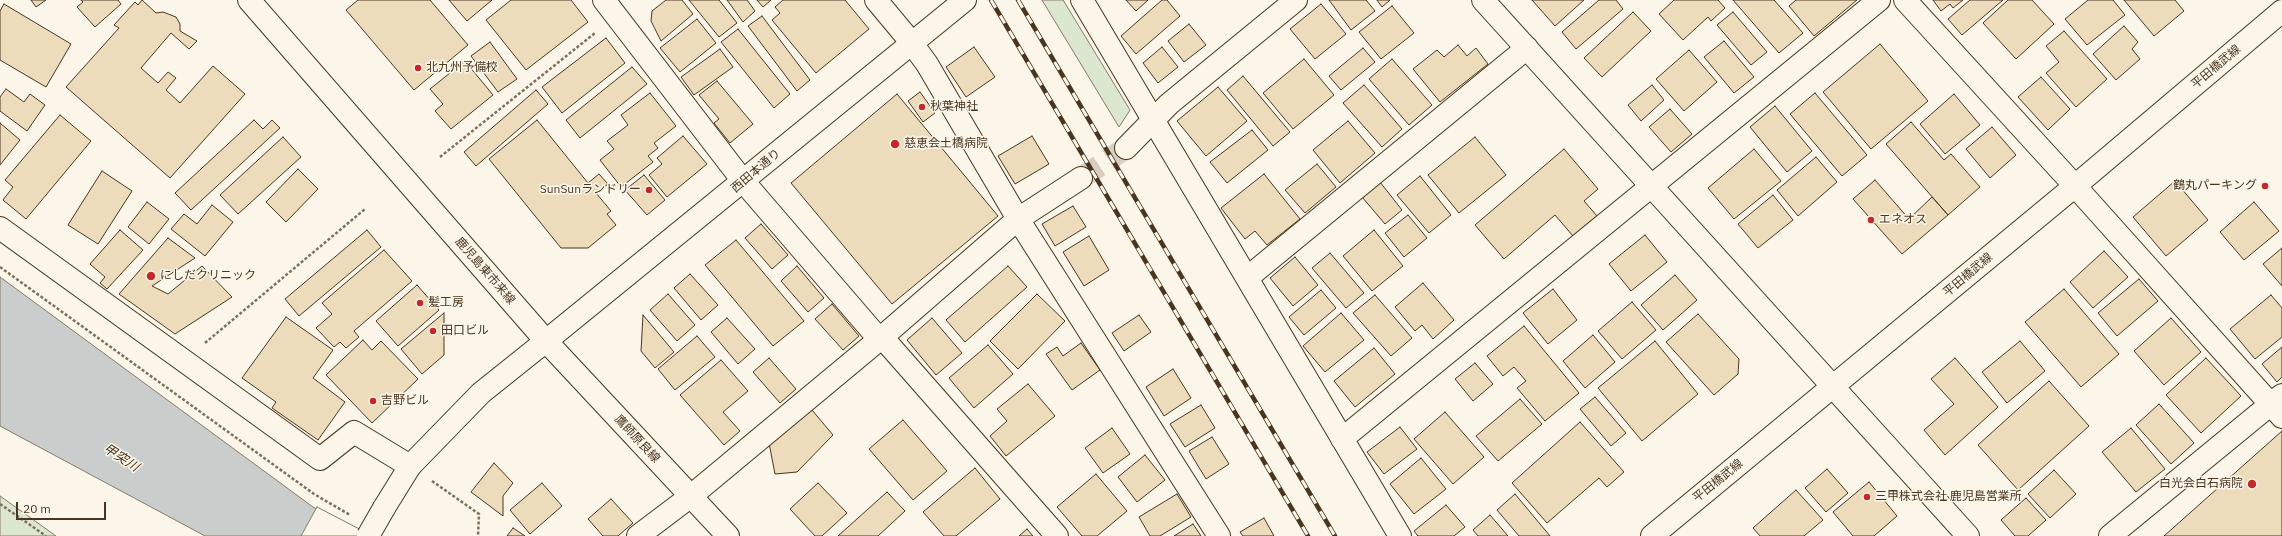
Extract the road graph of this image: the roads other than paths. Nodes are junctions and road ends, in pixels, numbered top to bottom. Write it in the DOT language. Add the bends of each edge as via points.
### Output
graph roads {
  1 [pos="249,0"];
  2 [pos="876,0"];
  3 [pos="964,0"];
  4 [pos="1082,0"];
  5 [pos="1296,0"];
  6 [pos="1483,0"];
  7 [pos="1879,0"];
  8 [pos="1905,0"];
  9 [pos="610,8"];
  10 [pos="2282,11"];
  11 [pos="911,42"];
  12 [pos="1527,48"];
  13 [pos="1152,121"];
  14 [pos="1126,148"];
  15 [pos="1081,178"];
  16 [pos="743,181"];
  17 [pos="1653,186"];
  18 [pos="2075,186"];
  19 [pos="1018,220"];
  20 [pos="0,228"];
  21 [pos="1247,278"];
  22 [pos="881,338"];
  23 [pos="546,341"];
  24 [pos="1832,387"];
  25 [pos="2278,406"];
  26 [pos="1342,439"];
  27 [pos="410,466"];
  28 [pos="691,496"];
  29 [pos="368,536"];
  30 [pos="638,536"];
  31 [pos="728,536"];
  32 [pos="1057,536"];
  33 [pos="1219,536"];
  34 [pos="1400,536"];
  35 [pos="1652,536"];
  36 [pos="1968,536"];
  37 [pos="2110,536"];
  1 -- 23 [label="street, 鹿児島東市来線"];
  2 -- 11 [label="street"];
  3 -- 11 [label="street, 西田本通り"];
  4 -- 13 [label="street"];
  5 -- 13 [label="street" via="1169,104"];
  6 -- 12 [label="street"];
  7 -- 17 [label="street"];
  8 -- 18 [label="street"];
  9 -- 16 [label="street"];
  10 -- 18 [label="street, 平田橋武線"];
  11 -- 16 [label="street, 西田本通り"];
  11 -- 19 [label="street"];
  12 -- 17 [label="street"];
  12 -- 21 [label="street"];
  13 -- 14 [label="street"];
  13 -- 21 [label="street"];
  15 -- 19 [label="street"];
  16 -- 22 [label="street" via="873,332"];
  16 -- 23 [label="street, 西田本通り"];
  17 -- 24 [label="street"];
  17 -- 26 [label="street"];
  18 -- 24 [label="street, 平田橋武線"];
  18 -- 25 [label="street"];
  19 -- 22 [label="street"];
  19 -- 33 [label="street"];
  20 -- 27 [label="street" via="320,459 354,432"];
  21 -- 26 [label="street"];
  22 -- 28 [label="street"];
  22 -- 32 [label="street"];
  23 -- 27 [label="street" via="481,394"];
  23 -- 28 [label="street, 鷹師原良線"];
  24 -- 35 [label="street, 平田橋武線"];
  24 -- 36 [label="street"];
  25 -- 37 [label="street"];
  26 -- 34 [label="street"];
  27 -- 29 [label="street, bridge"];
  28 -- 30 [label="street"];
  28 -- 31 [label="street, 鷹師原良線"];
}
